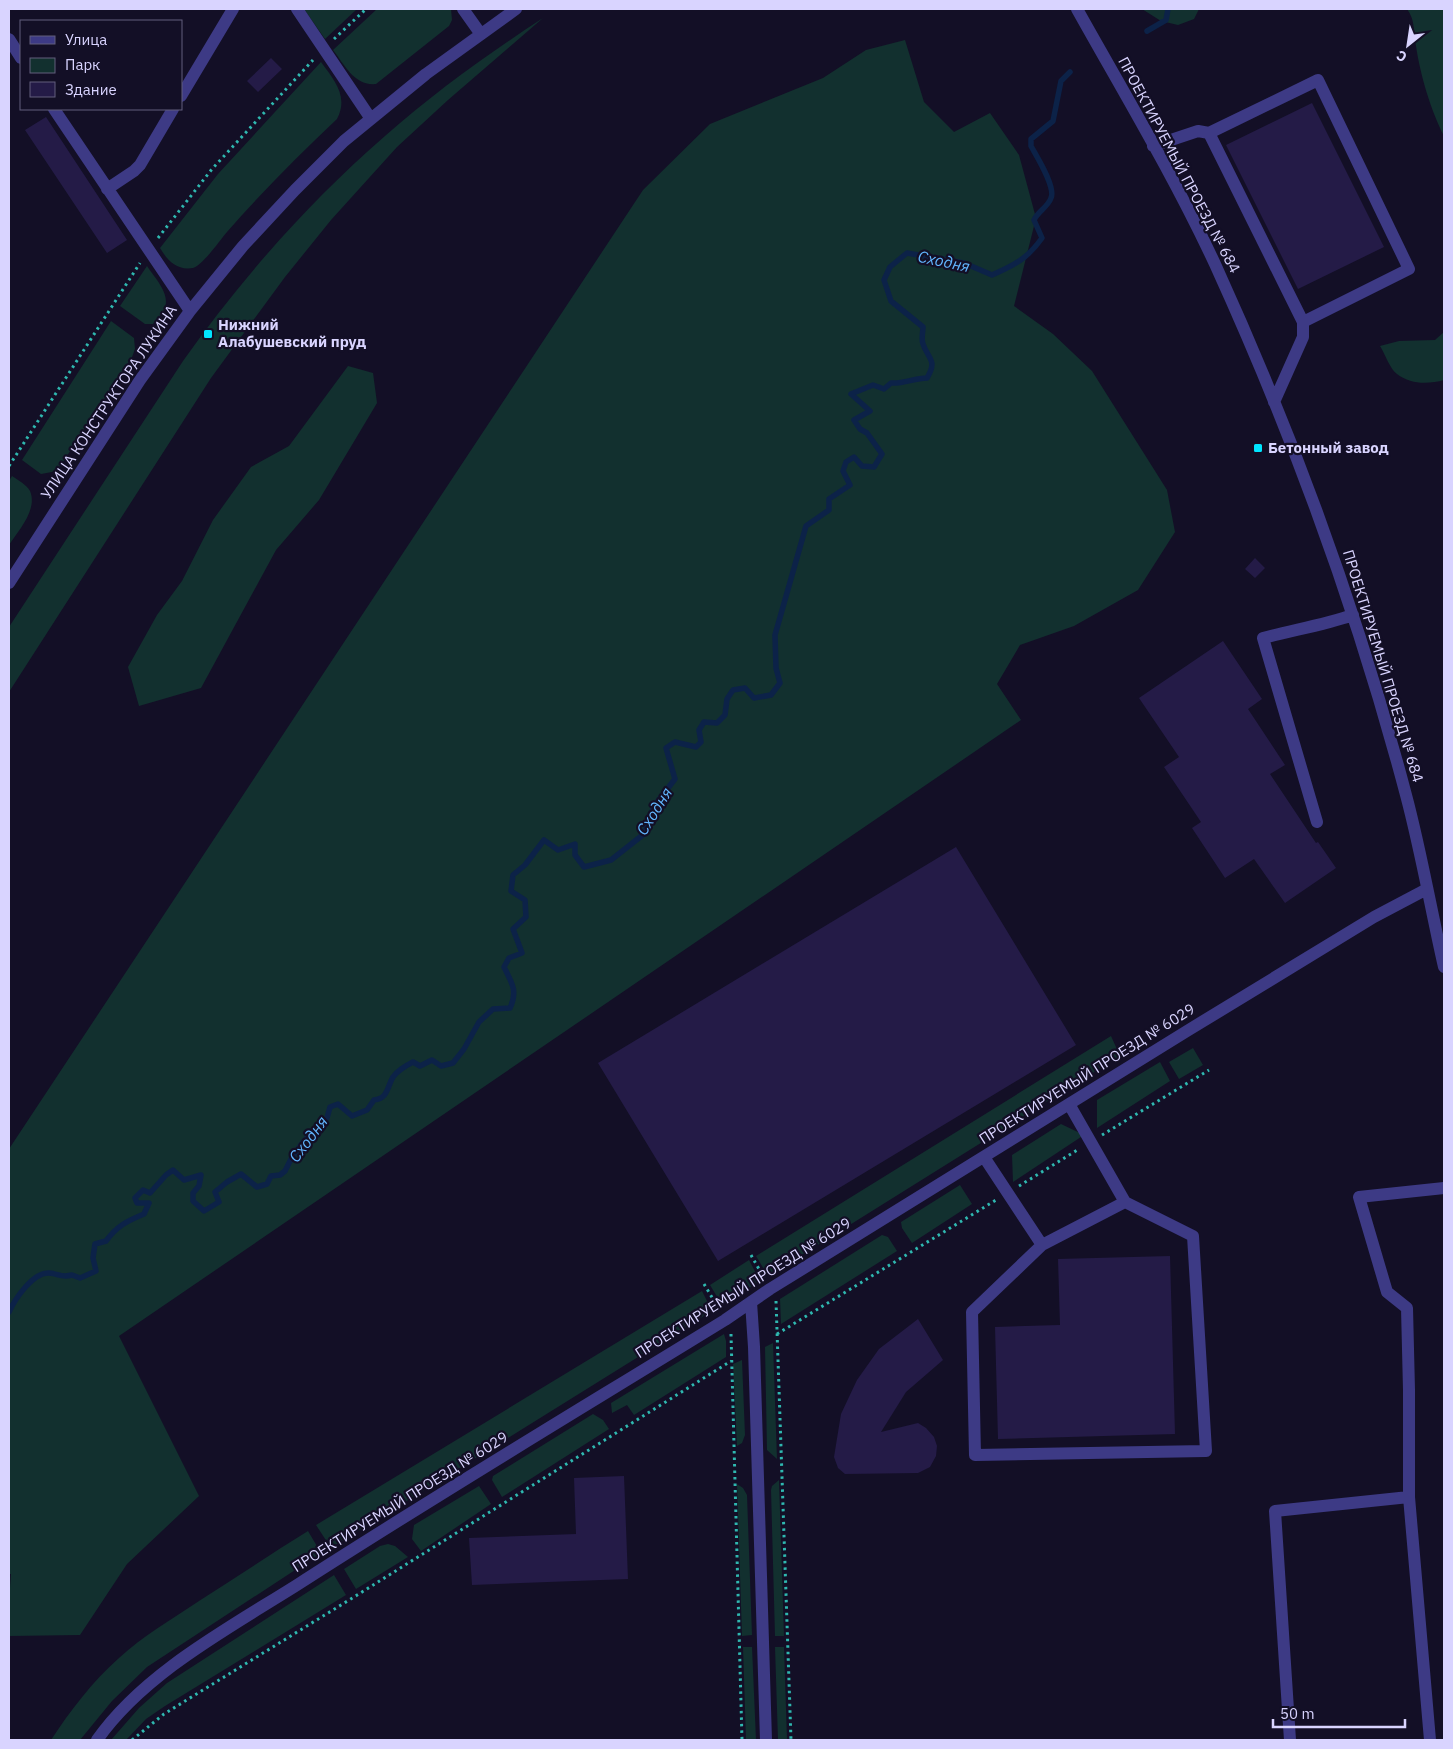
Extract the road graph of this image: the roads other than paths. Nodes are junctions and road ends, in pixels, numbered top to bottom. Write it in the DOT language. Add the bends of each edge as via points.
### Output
graph roads {
  1 [pos="233,9"];
  2 [pos="297,9"];
  3 [pos="463,9"];
  4 [pos="516,9"];
  5 [pos="1077,9"];
  6 [pos="480,33"];
  7 [pos="9,39"];
  8 [pos="20,56"];
  9 [pos="182,94"];
  10 [pos="55,110"];
  11 [pos="173,110"];
  12 [pos="371,118"];
  13 [pos="1209,133"];
  14 [pos="1153,146"];
  15 [pos="107,189"];
  16 [pos="190,311"];
  17 [pos="1303,322"];
  18 [pos="1274,402"];
  19 [pos="9,584"];
  20 [pos="1353,615"];
  21 [pos="1317,822"];
  22 [pos="1427,889"];
  23 [pos="1444,967"];
  24 [pos="1069,1104"];
  25 [pos="984,1157"];
  26 [pos="1444,1188"];
  27 [pos="1125,1202"];
  28 [pos="1042,1245"];
  29 [pos="751,1302"];
  30 [pos="1410,1497"];
  31 [pos="97,1740"];
  32 [pos="766,1740"];
  33 [pos="1290,1740"];
  34 [pos="1430,1740"];
  1 -- 9 [label="street"];
  2 -- 12 [label="street"];
  3 -- 6 [label="street"];
  4 -- 6 [label="street, УЛИЦА КОНСТРУКТОРА ЛУКИНА"];
  5 -- 14 [label="street, ПРОЕКТИРУЕМЫЙ ПРОЕЗД № 684"];
  6 -- 12 [label="street, УЛИЦА КОНСТРУКТОРА ЛУКИНА"];
  7 -- 8 [label="street"];
  10 -- 15 [label="street"];
  11 -- 15 [label="street" via="140,165"];
  12 -- 16 [label="street, УЛИЦА КОНСТРУКТОРА ЛУКИНА" via="295,190 243,246"];
  13 -- 14 [label="street" via="1198,131"];
  13 -- 17 [label="street"];
  13 -- 17 [label="street" via="1318,80 1409,269"];
  14 -- 18 [label="street, ПРОЕКТИРУЕМЫЙ ПРОЕЗД № 684" via="1215,264"];
  15 -- 16 [label="street"];
  16 -- 19 [label="street, УЛИЦА КОНСТРУКТОРА ЛУКИНА" via="140,380"];
  17 -- 18 [label="street" via="1303,337"];
  18 -- 20 [label="street, ПРОЕКТИРУЕМЫЙ ПРОЕЗД № 684"];
  20 -- 21 [label="street" via="1263,638"];
  20 -- 22 [label="street, ПРОЕКТИРУЕМЫЙ ПРОЕЗД № 684" via="1406,797"];
  22 -- 23 [label="street, ПРОЕКТИРУЕМЫЙ ПРОЕЗД № 684"];
  22 -- 24 [label="street, ПРОЕКТИРУЕМЫЙ ПРОЕЗД № 6029" via="1374,917"];
  24 -- 25 [label="street, ПРОЕКТИРУЕМЫЙ ПРОЕЗД № 6029"];
  24 -- 27 [label="street"];
  25 -- 28 [label="street"];
  25 -- 29 [label="street, ПРОЕКТИРУЕМЫЙ ПРОЕЗД № 6029"];
  26 -- 30 [label="street" via="1359,1198 1387,1292 1407,1308"];
  27 -- 28 [label="street"];
  27 -- 28 [label="street" via="1193,1236 1206,1451 975,1455 972,1312"];
  29 -- 31 [label="street, ПРОЕКТИРУЕМЫЙ ПРОЕЗД № 6029" via="209,1642 156,1678"];
  29 -- 32 [label="street"];
  30 -- 33 [label="street" via="1275,1512"];
  30 -- 34 [label="street"];
}
